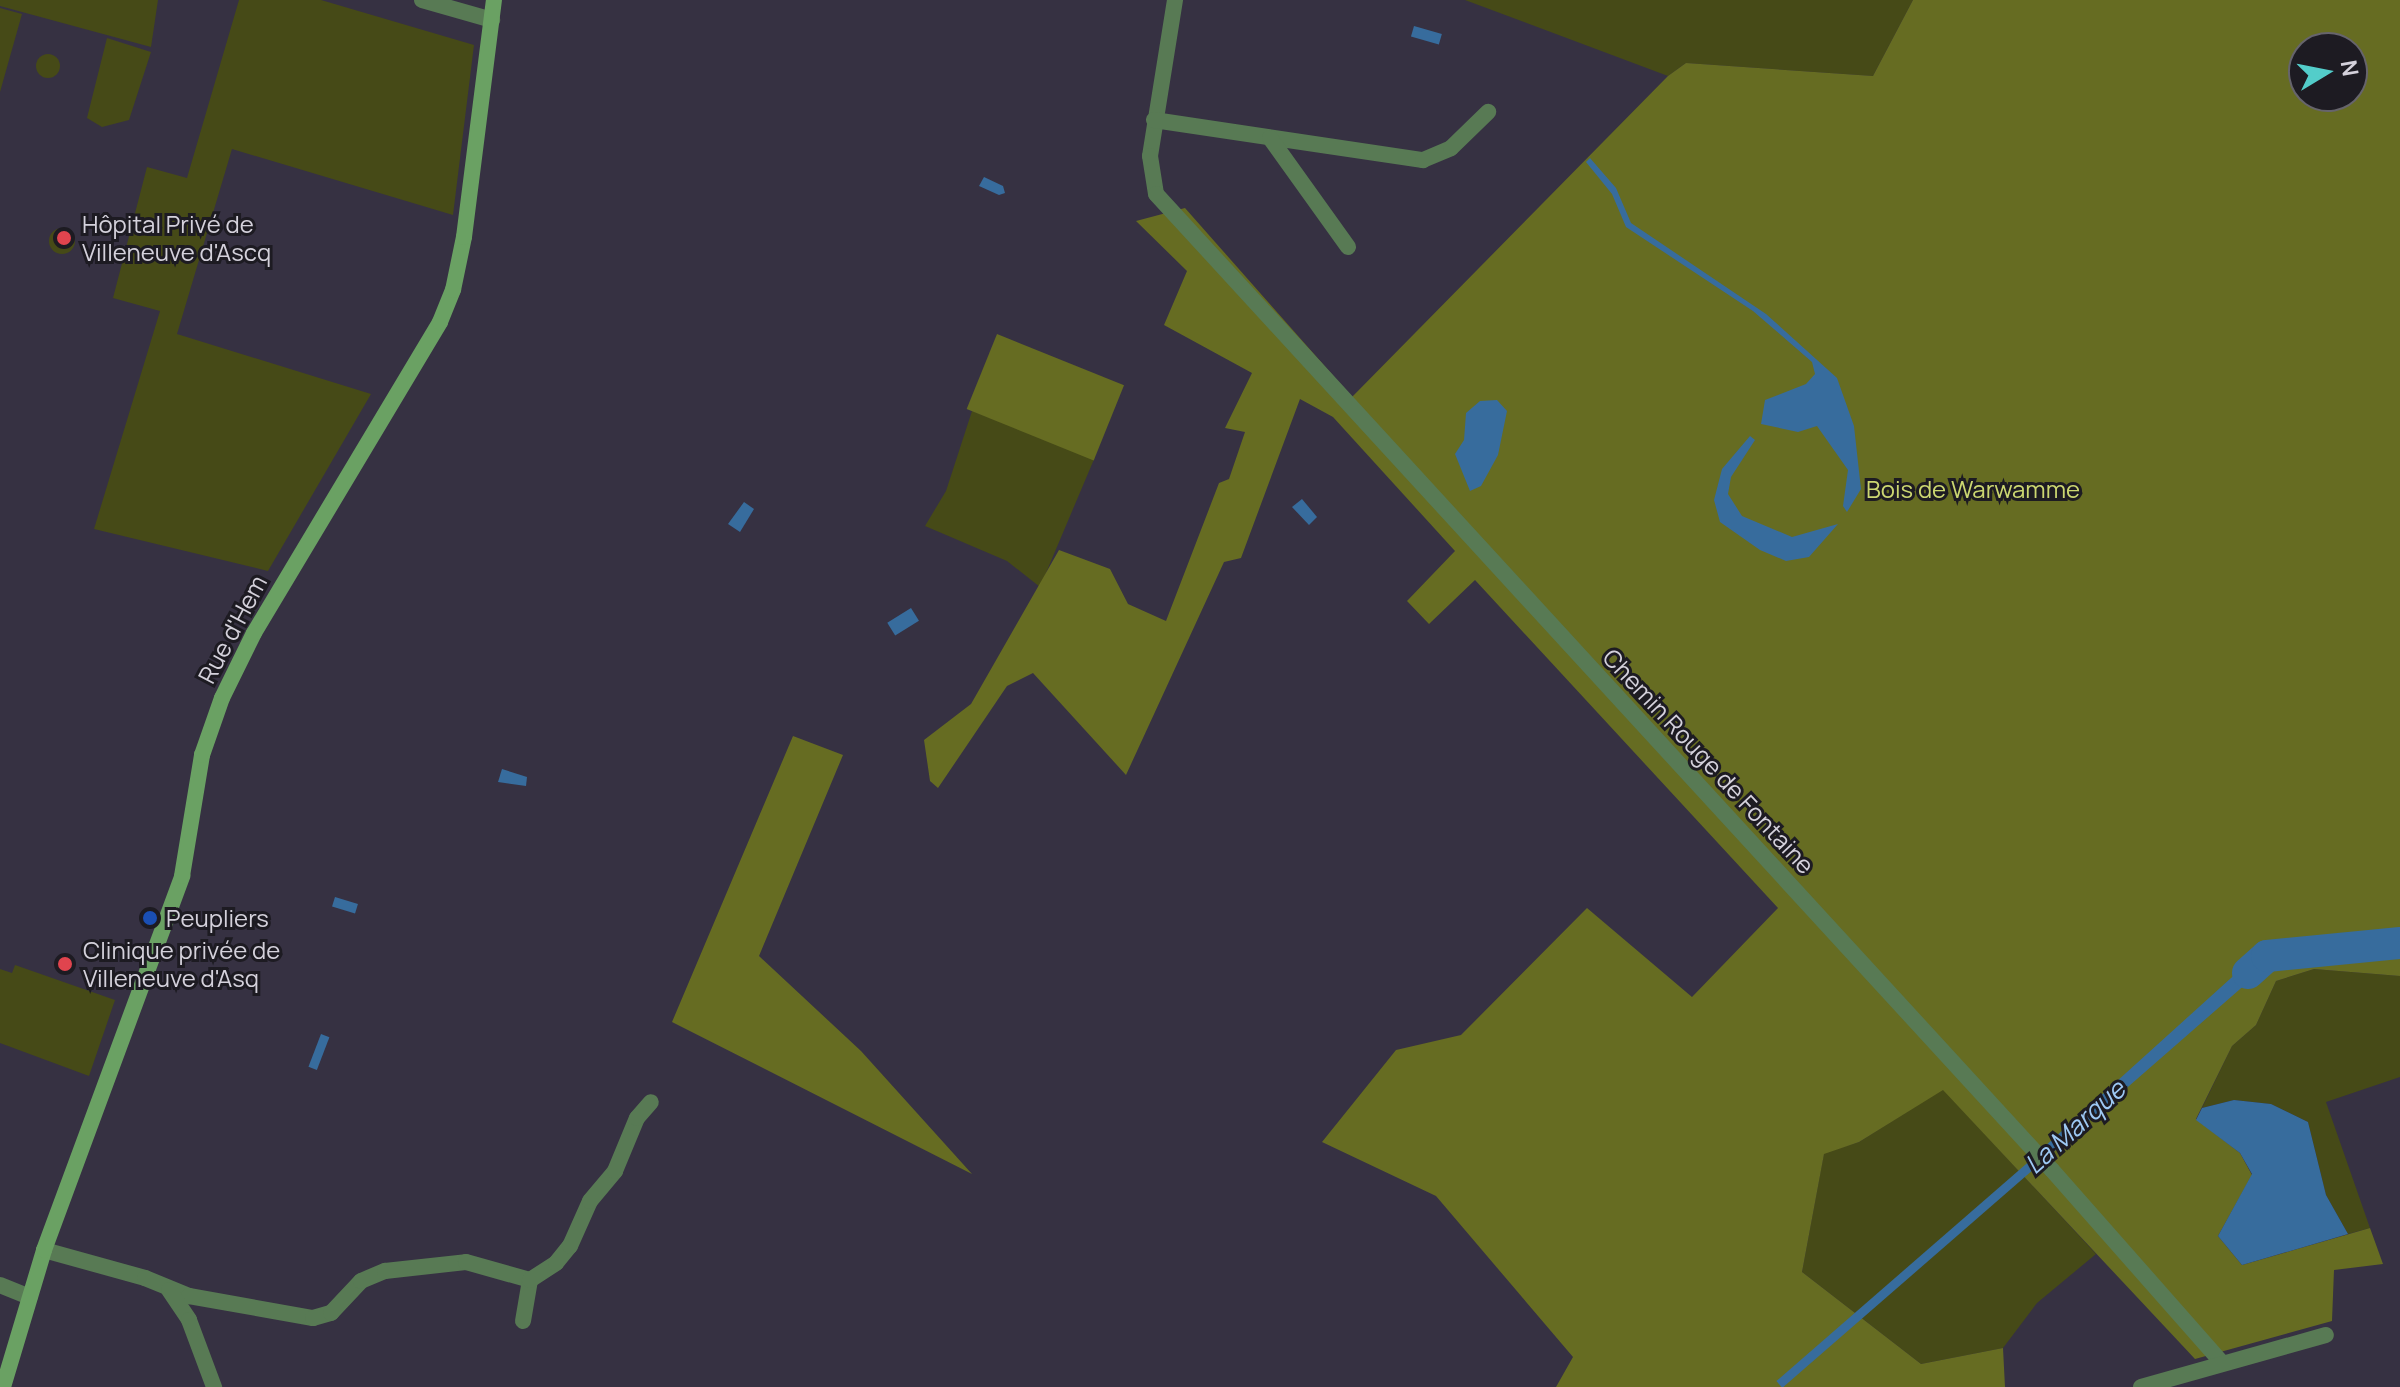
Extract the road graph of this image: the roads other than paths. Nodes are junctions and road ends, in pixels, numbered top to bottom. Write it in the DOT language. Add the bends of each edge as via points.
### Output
graph roads {
  1 [pos="422,0"];
  2 [pos="494,0"];
  3 [pos="1175,0"];
  4 [pos="492,20"];
  5 [pos="1488,112"];
  6 [pos="1154,120"];
  7 [pos="1270,138"];
  8 [pos="1348,247"];
  9 [pos="651,1102"];
  10 [pos="44,1250"];
  11 [pos="530,1280"];
  12 [pos="0,1285"];
  13 [pos="169,1290"];
  14 [pos="30,1297"];
  15 [pos="523,1321"];
  16 [pos="2326,1335"];
  17 [pos="2222,1363"];
  18 [pos="3,1387"];
  19 [pos="214,1387"];
  20 [pos="2141,1387"];
  1 -- 4 [label="street"];
  2 -- 4 [label="street, Rue d'Hem"];
  3 -- 6 [label="street"];
  4 -- 10 [label="street, Rue d'Hem" via="453,290 440,322 254,633 222,698 202,755 182,876"];
  5 -- 7 [label="street" via="1451,148 1423,160"];
  6 -- 7 [label="street"];
  6 -- 17 [label="street, Chemin Rouge de Fontaine" via="1150,168 1156,194 2052,1170"];
  7 -- 8 [label="street"];
  9 -- 11 [label="street" via="637,1118 615,1171 590,1201 570,1246"];
  10 -- 13 [label="street" via="145,1278"];
  10 -- 14 [label="street, Rue d'Hem"];
  11 -- 13 [label="street" via="455,1261 385,1271 361,1281 331,1313 313,1318"];
  11 -- 15 [label="street"];
  12 -- 14 [label="street"];
  13 -- 19 [label="street" via="189,1320"];
  14 -- 18 [label="street, Rue d'Hem"];
  16 -- 17 [label="street"];
  17 -- 20 [label="street"];
}
